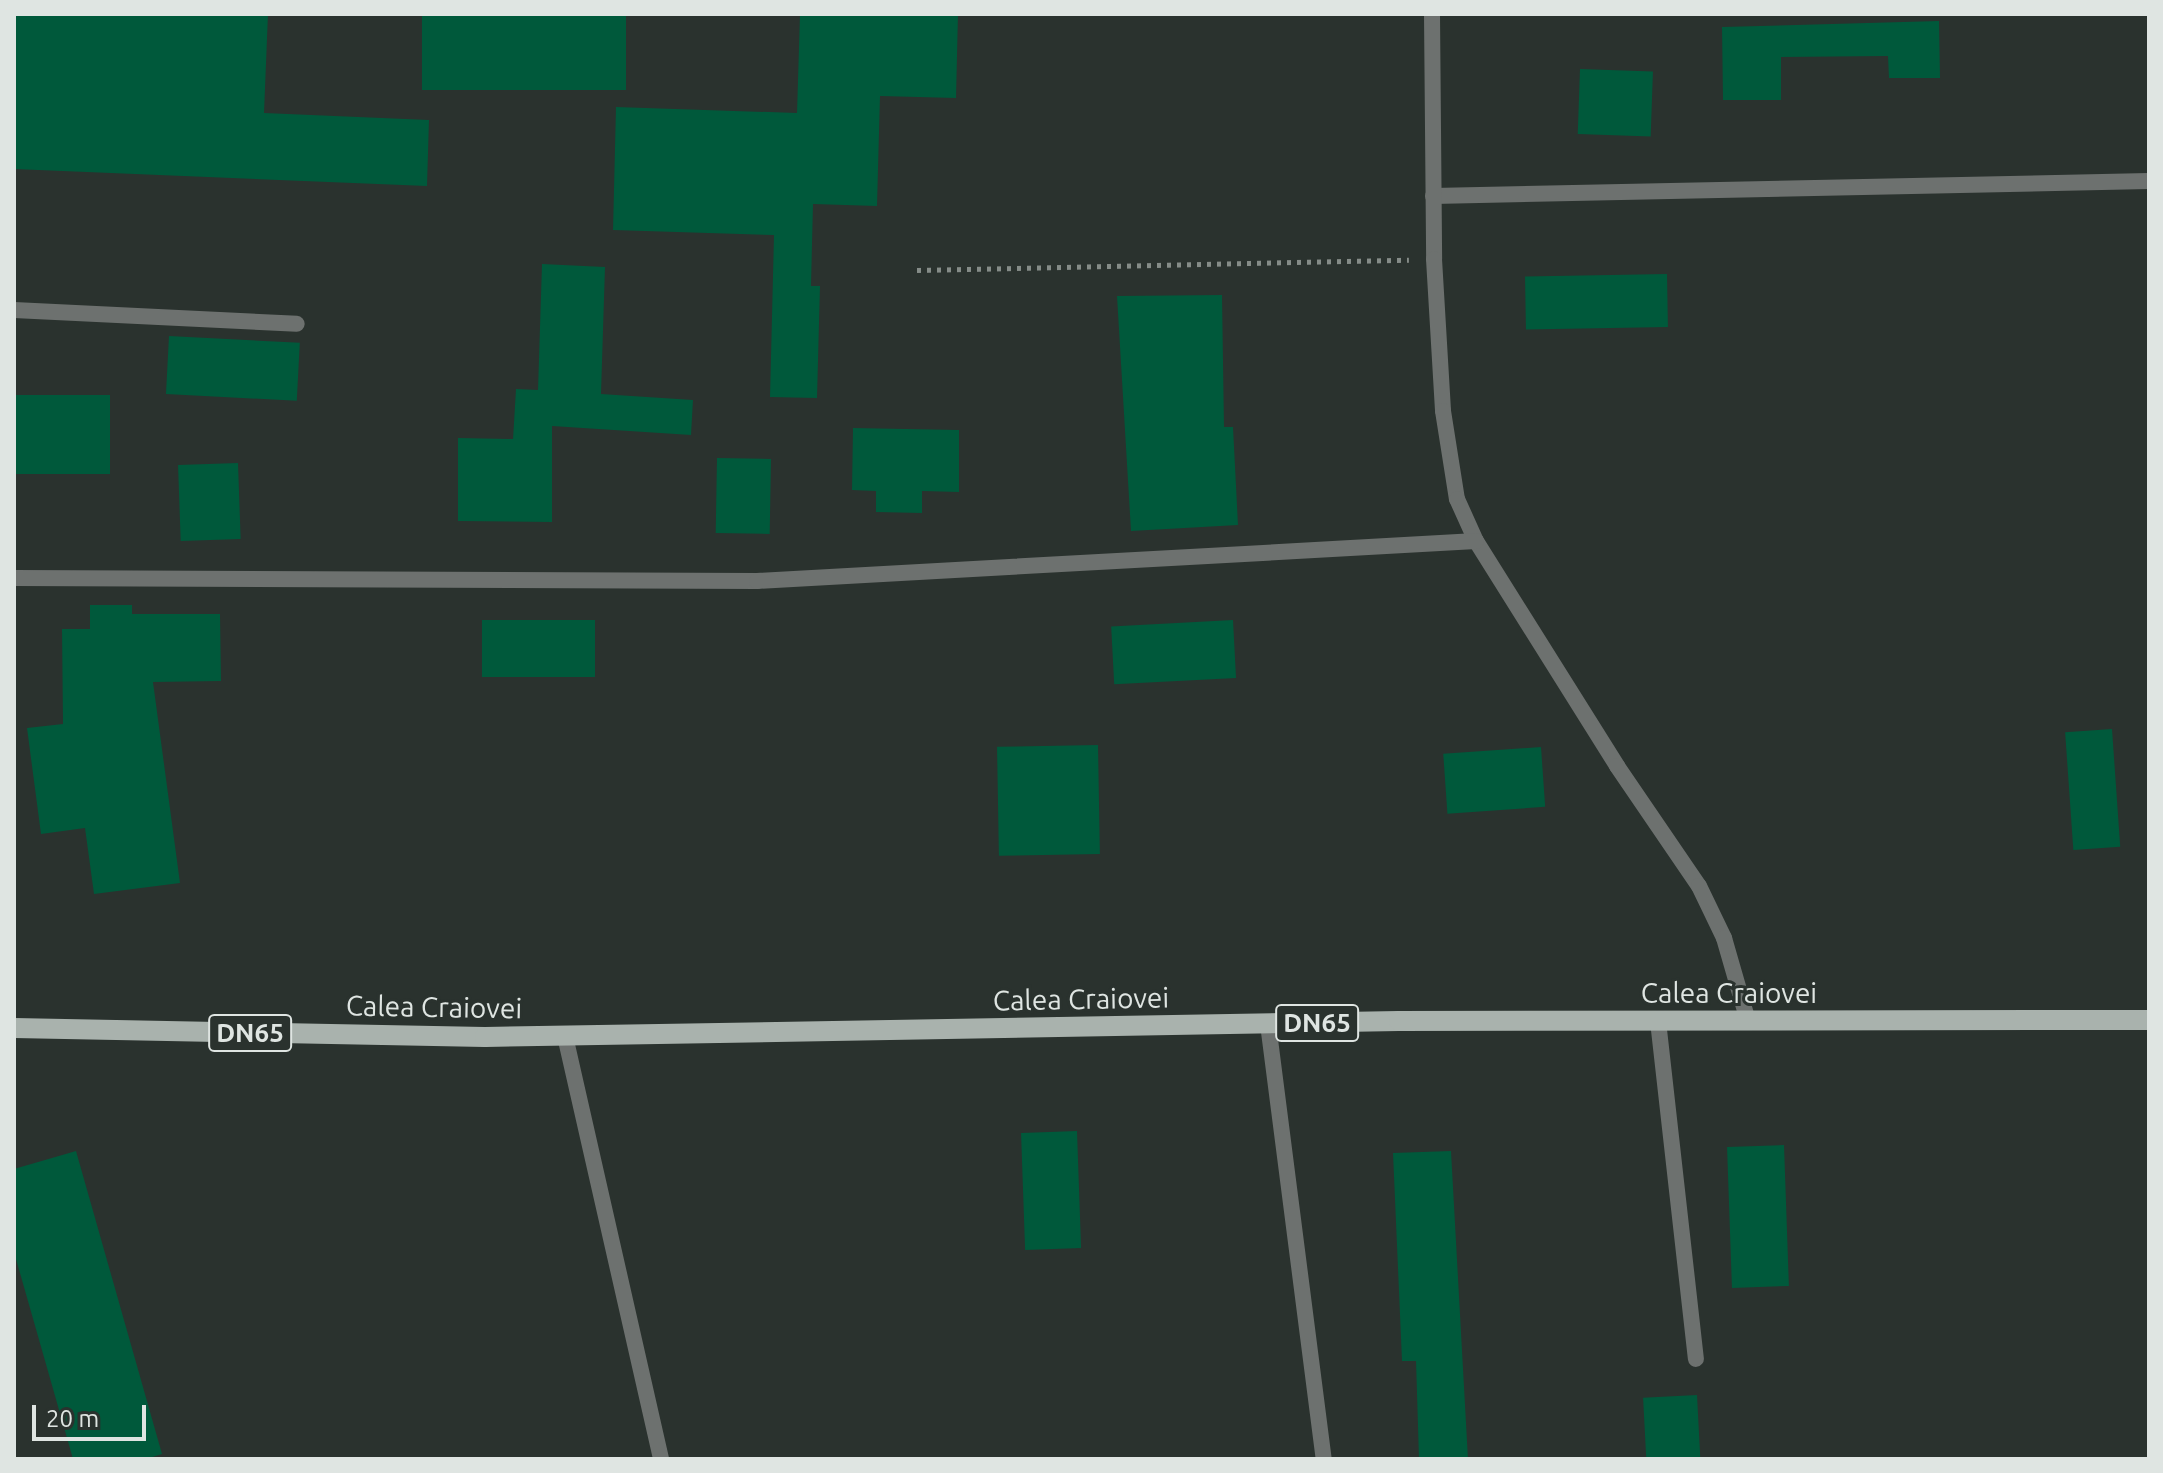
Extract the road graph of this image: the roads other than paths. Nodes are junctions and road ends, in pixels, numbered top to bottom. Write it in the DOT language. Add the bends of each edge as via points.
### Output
graph roads {
  1 [pos="1432,14"];
  2 [pos="2149,181"];
  3 [pos="1433,196"];
  4 [pos="14,310"];
  5 [pos="297,324"];
  6 [pos="1476,541"];
  7 [pos="14,578"];
  8 [pos="2149,1020"];
  9 [pos="1658,1021"];
  10 [pos="1748,1021"];
  11 [pos="1268,1024"];
  12 [pos="14,1028"];
  13 [pos="565,1036"];
  14 [pos="1696,1359"];
  15 [pos="661,1459"];
  16 [pos="1324,1459"];
  1 -- 3 [label="street"];
  2 -- 3 [label="street"];
  3 -- 6 [label="street" via="1443,411 1457,499"];
  4 -- 5 [label="street"];
  6 -- 7 [label="street" via="757,581"];
  6 -- 10 [label="street" via="1699,886 1724,938"];
  8 -- 10 [label="main road, Calea Craiovei / DN65"];
  9 -- 10 [label="main road, Calea Craiovei / DN65"];
  9 -- 11 [label="main road, Calea Craiovei / DN65"];
  9 -- 14 [label="street"];
  11 -- 13 [label="main road, Calea Craiovei / DN65"];
  11 -- 16 [label="street"];
  12 -- 13 [label="main road, Calea Craiovei / DN65"];
  13 -- 15 [label="street"];
}
